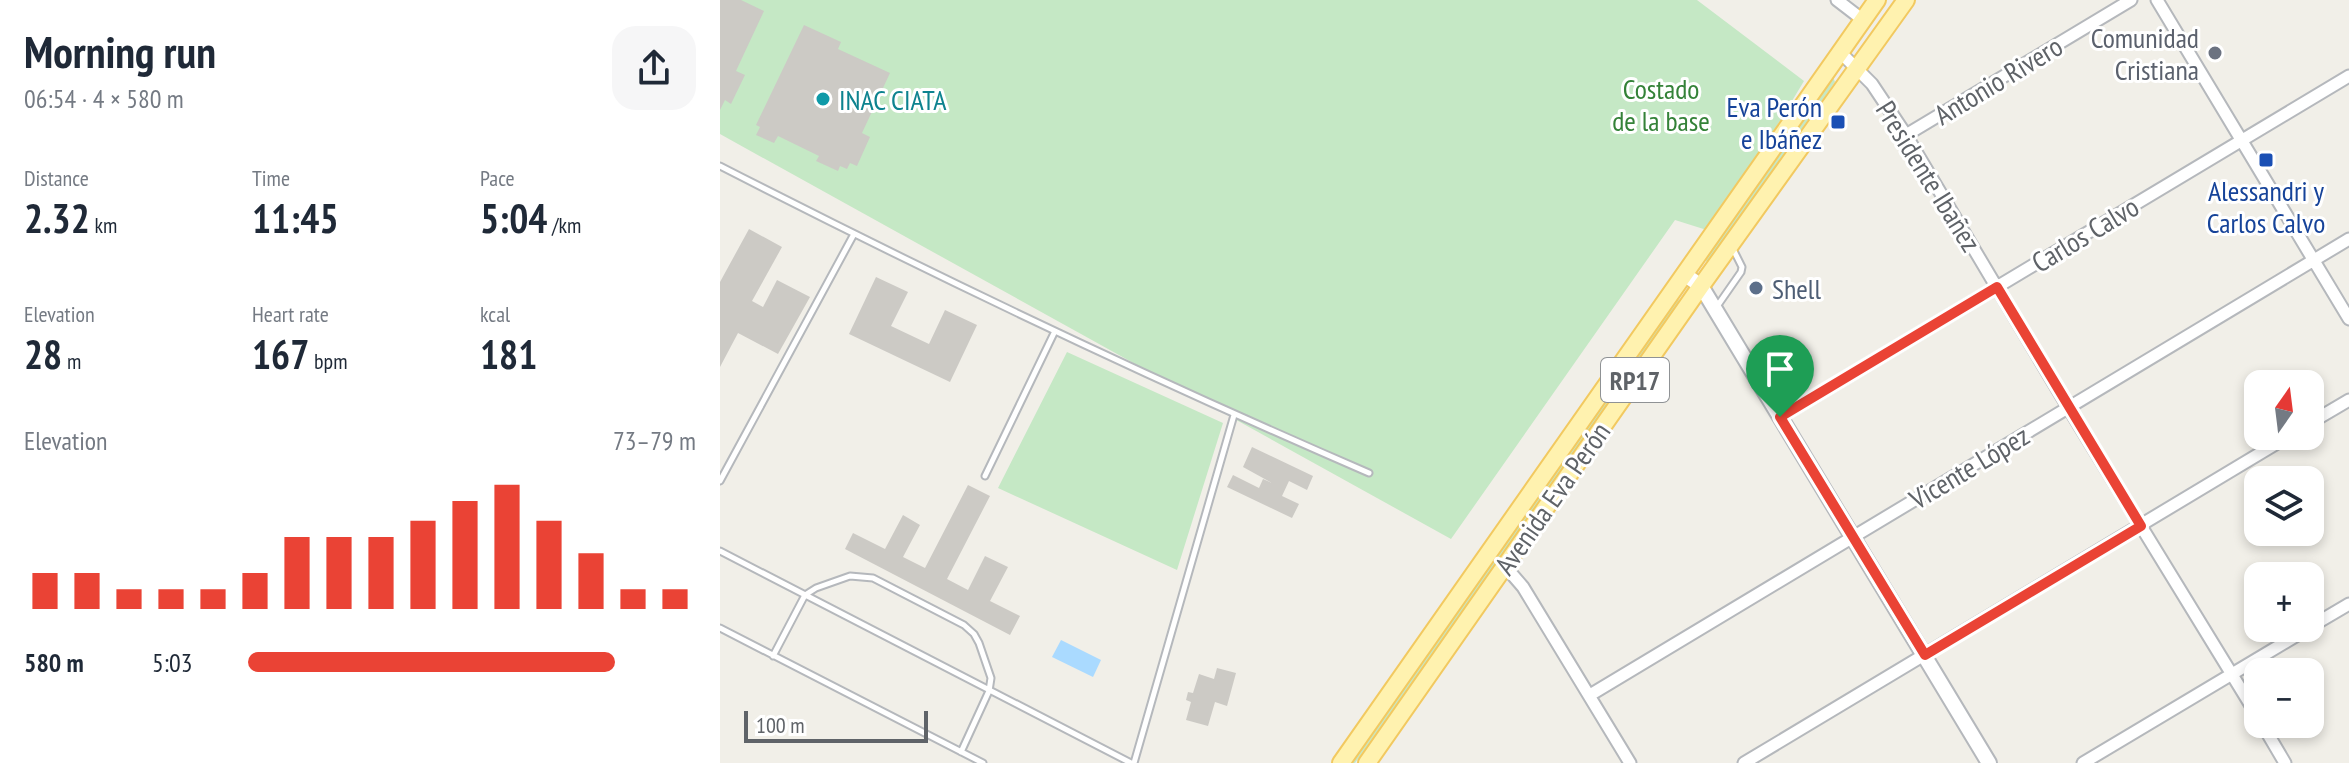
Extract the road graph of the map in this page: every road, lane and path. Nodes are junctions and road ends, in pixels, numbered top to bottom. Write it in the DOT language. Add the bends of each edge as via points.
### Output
graph roads {
  1 [pos="1837,0"];
  2 [pos="1877,0"];
  3 [pos="1906,0"];
  4 [pos="2131,0"];
  5 [pos="2157,0"];
  6 [pos="1863,20"];
  7 [pos="1840,52"];
  8 [pos="1858,69"];
  9 [pos="2349,76"];
  10 [pos="1906,135"];
  11 [pos="2241,141"];
  12 [pos="720,166"];
  13 [pos="854,234"];
  14 [pos="2349,239"];
  15 [pos="1731,245"];
  16 [pos="2314,260"];
  17 [pos="1684,274"];
  18 [pos="1701,286"];
  19 [pos="1997,287"];
  20 [pos="1715,309"];
  21 [pos="2349,319"];
  22 [pos="1055,331"];
  23 [pos="2349,400"];
  24 [pos="2068,407"];
  25 [pos="1234,415"];
  26 [pos="2324,415"];
  27 [pos="1780,417"];
  28 [pos="2266,450"];
  29 [pos="1369,473"];
  30 [pos="985,476"];
  31 [pos="720,481"];
  32 [pos="2141,526"];
  33 [pos="1854,538"];
  34 [pos="720,551"];
  35 [pos="1504,565"];
  36 [pos="805,595"];
  37 [pos="2349,604"];
  38 [pos="2324,619"];
  39 [pos="720,628"];
  40 [pos="2286,642"];
  41 [pos="1925,655"];
  42 [pos="773,656"];
  43 [pos="2232,673"];
  44 [pos="989,691"];
  45 [pos="2244,693"];
  46 [pos="1590,695"];
  47 [pos="2270,738"];
  48 [pos="961,752"];
  49 [pos="983,763"];
  50 [pos="1133,763"];
  51 [pos="1341,763"];
  52 [pos="1367,763"];
  53 [pos="1630,763"];
  54 [pos="1744,763"];
  55 [pos="1989,763"];
  56 [pos="2083,763"];
  57 [pos="2285,763"];
  1 -- 6 [label="street"];
  2 -- 6 [label="main road, Avenida Eva Perón / RP17"];
  3 -- 8 [label="main road, Avenida Eva Perón / RP17"];
  4 -- 10 [label="street, Antonio Rivero"];
  5 -- 11 [label="street"];
  6 -- 7 [label="main road, Avenida Eva Perón / RP17"];
  7 -- 8 [label="street, Presidente Ibañez"];
  7 -- 17 [label="main road, Avenida Eva Perón / RP17"];
  8 -- 10 [label="street, Presidente Ibañez"];
  8 -- 15 [label="main road, Avenida Eva Perón / RP17"];
  9 -- 11 [label="street, Carlos Calvo"];
  10 -- 19 [label="street, Presidente Ibañez"];
  11 -- 16 [label="street"];
  11 -- 19 [label="street, Carlos Calvo"];
  12 -- 13 [label="lane"];
  13 -- 22 [label="lane"];
  13 -- 31 [label="lane"];
  14 -- 16 [label="street, Vicente López"];
  15 -- 18 [label="main road, Avenida Eva Perón / RP17"];
  15 -- 20 [label="lane" via="1741,272"];
  16 -- 21 [label="street"];
  16 -- 24 [label="street, Vicente López"];
  17 -- 18 [label="street"];
  17 -- 51 [label="main road, Avenida Eva Perón / RP17"];
  18 -- 20 [label="street"];
  18 -- 35 [label="main road, Avenida Eva Perón / RP17"];
  19 -- 24 [label="street, Presidente Ibañez"];
  19 -- 27 [label="street, Carlos Calvo"];
  20 -- 27 [label="street"];
  22 -- 25 [label="lane"];
  22 -- 30 [label="lane"];
  23 -- 26 [label="street"];
  24 -- 32 [label="street, Presidente Ibañez"];
  24 -- 33 [label="street, Vicente López"];
  25 -- 29 [label="lane"];
  25 -- 50 [label="lane"];
  27 -- 33 [label="street"];
  28 -- 32 [label="street"];
  32 -- 41 [label="street"];
  32 -- 43 [label="street, Presidente Ibañez"];
  33 -- 41 [label="street"];
  33 -- 46 [label="street, Vicente López"];
  34 -- 36 [label="lane"];
  35 -- 46 [label="street"];
  35 -- 52 [label="main road, Avenida Eva Perón / RP17"];
  36 -- 42 [label="lane"];
  36 -- 44 [label="lane"];
  36 -- 44 [label="lane" via="850,576 873,578 951,618 974,634 991,678"];
  37 -- 38 [label="street"];
  39 -- 42 [label="lane"];
  40 -- 43 [label="street"];
  41 -- 54 [label="street"];
  41 -- 55 [label="street"];
  42 -- 48 [label="lane"];
  43 -- 45 [label="street, Presidente Ibañez"];
  43 -- 56 [label="street"];
  44 -- 48 [label="lane"];
  44 -- 50 [label="lane"];
  46 -- 53 [label="street"];
  47 -- 57 [label="street"];
  48 -- 49 [label="lane"];
}
